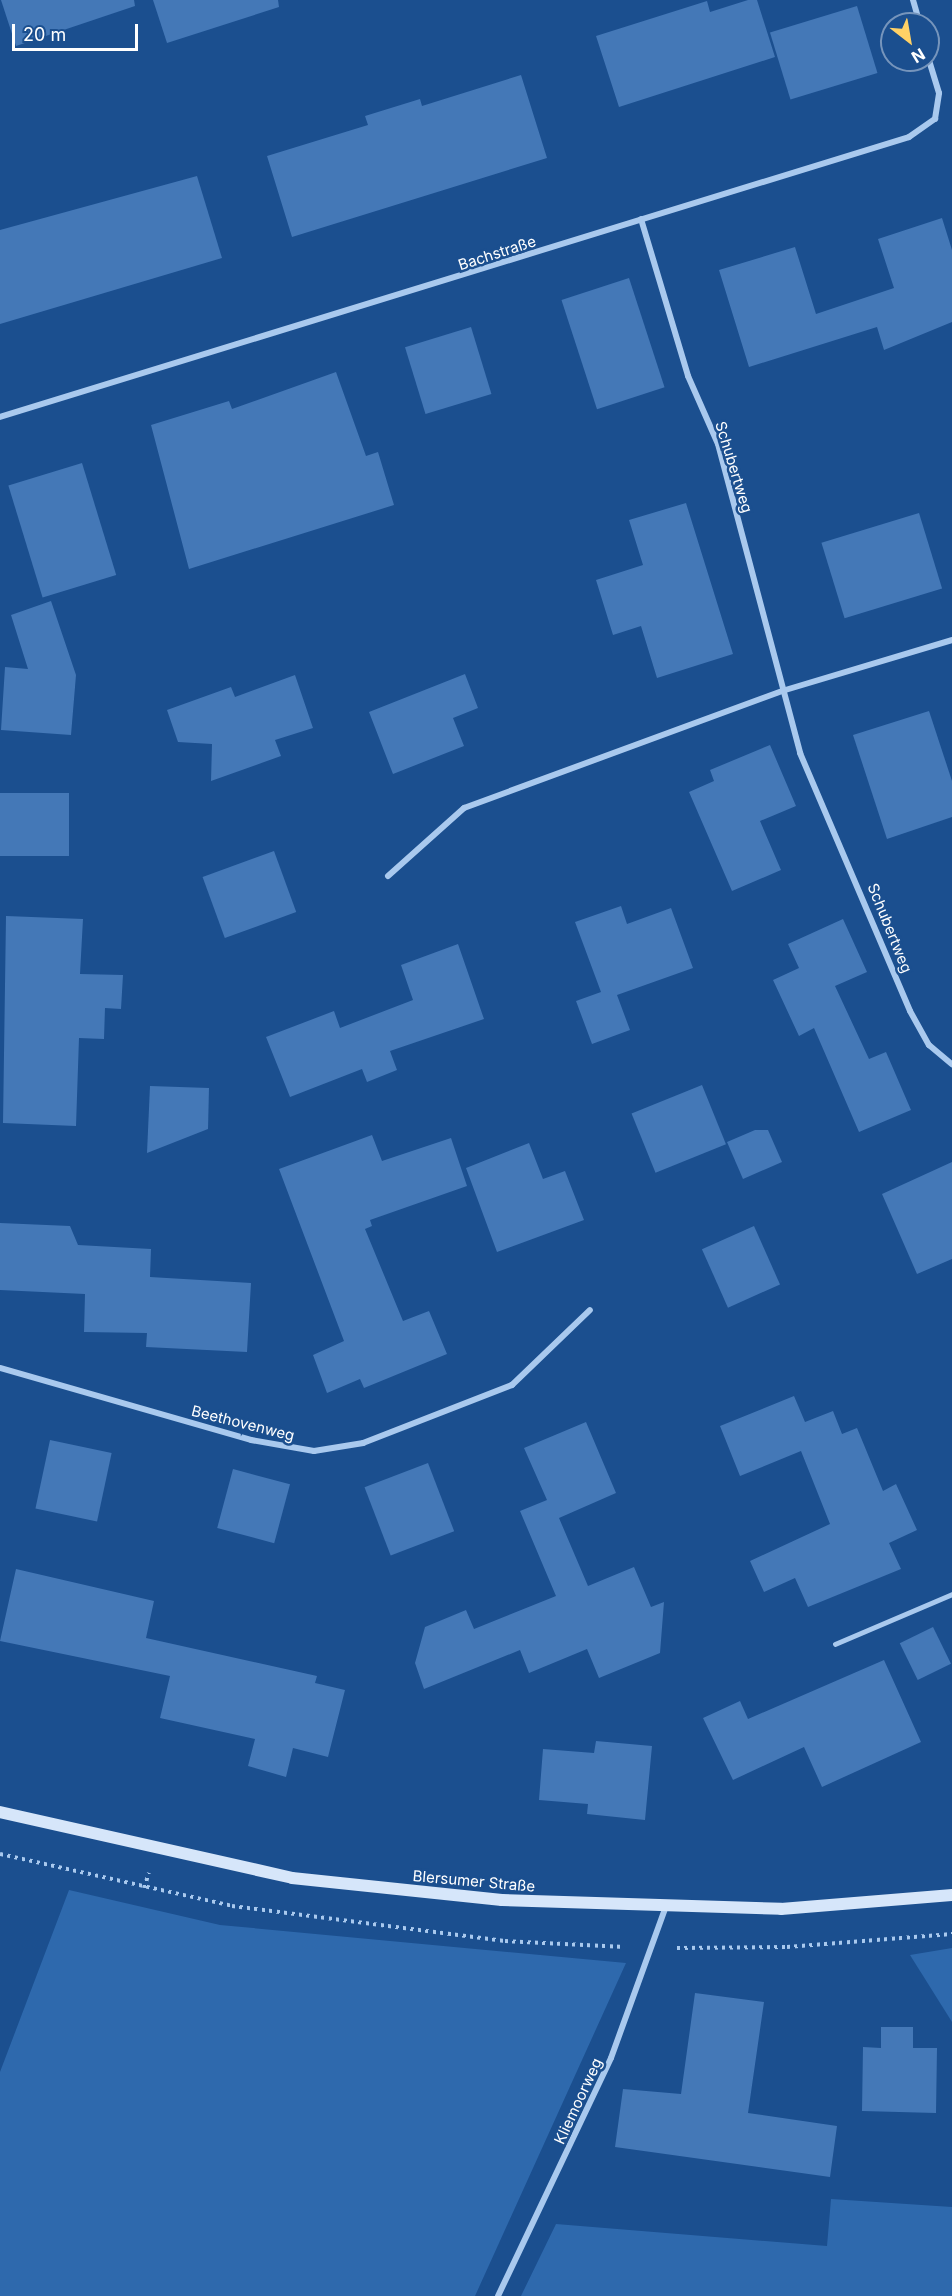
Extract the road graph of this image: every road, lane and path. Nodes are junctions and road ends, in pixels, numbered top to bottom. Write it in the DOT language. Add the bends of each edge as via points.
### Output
graph roads {
  1 [pos="933,72"];
  2 [pos="641,219"];
  3 [pos="0,417"];
  4 [pos="952,640"];
  5 [pos="782,691"];
  6 [pos="388,876"];
  7 [pos="952,1064"];
  8 [pos="590,1310"];
  9 [pos="0,1368"];
  10 [pos="952,1594"];
  11 [pos="836,1644"];
  12 [pos="0,1812"];
  13 [pos="952,1895"];
  14 [pos="664,1910"];
  15 [pos="498,2296"];
  1 -- 2 [label="street, Bachstraße" via="939,93 935,119 909,137"];
  2 -- 3 [label="street, Bachstraße"];
  2 -- 5 [label="street, Schubertweg" via="688,376 718,444"];
  4 -- 5 [label="street"];
  5 -- 6 [label="street" via="464,808"];
  5 -- 7 [label="street, Schubertweg" via="800,753 910,1011 930,1045"];
  8 -- 9 [label="street, Beethovenweg" via="512,1385 363,1443 314,1452 251,1440"];
  10 -- 11 [label="lane"];
  12 -- 14 [label="main road, Blersumer Straße" via="292,1878 502,1900"];
  13 -- 14 [label="main road, Blersumer Straße" via="781,1910"];
  14 -- 15 [label="street, Kliemoorweg" via="611,2058"];
}
